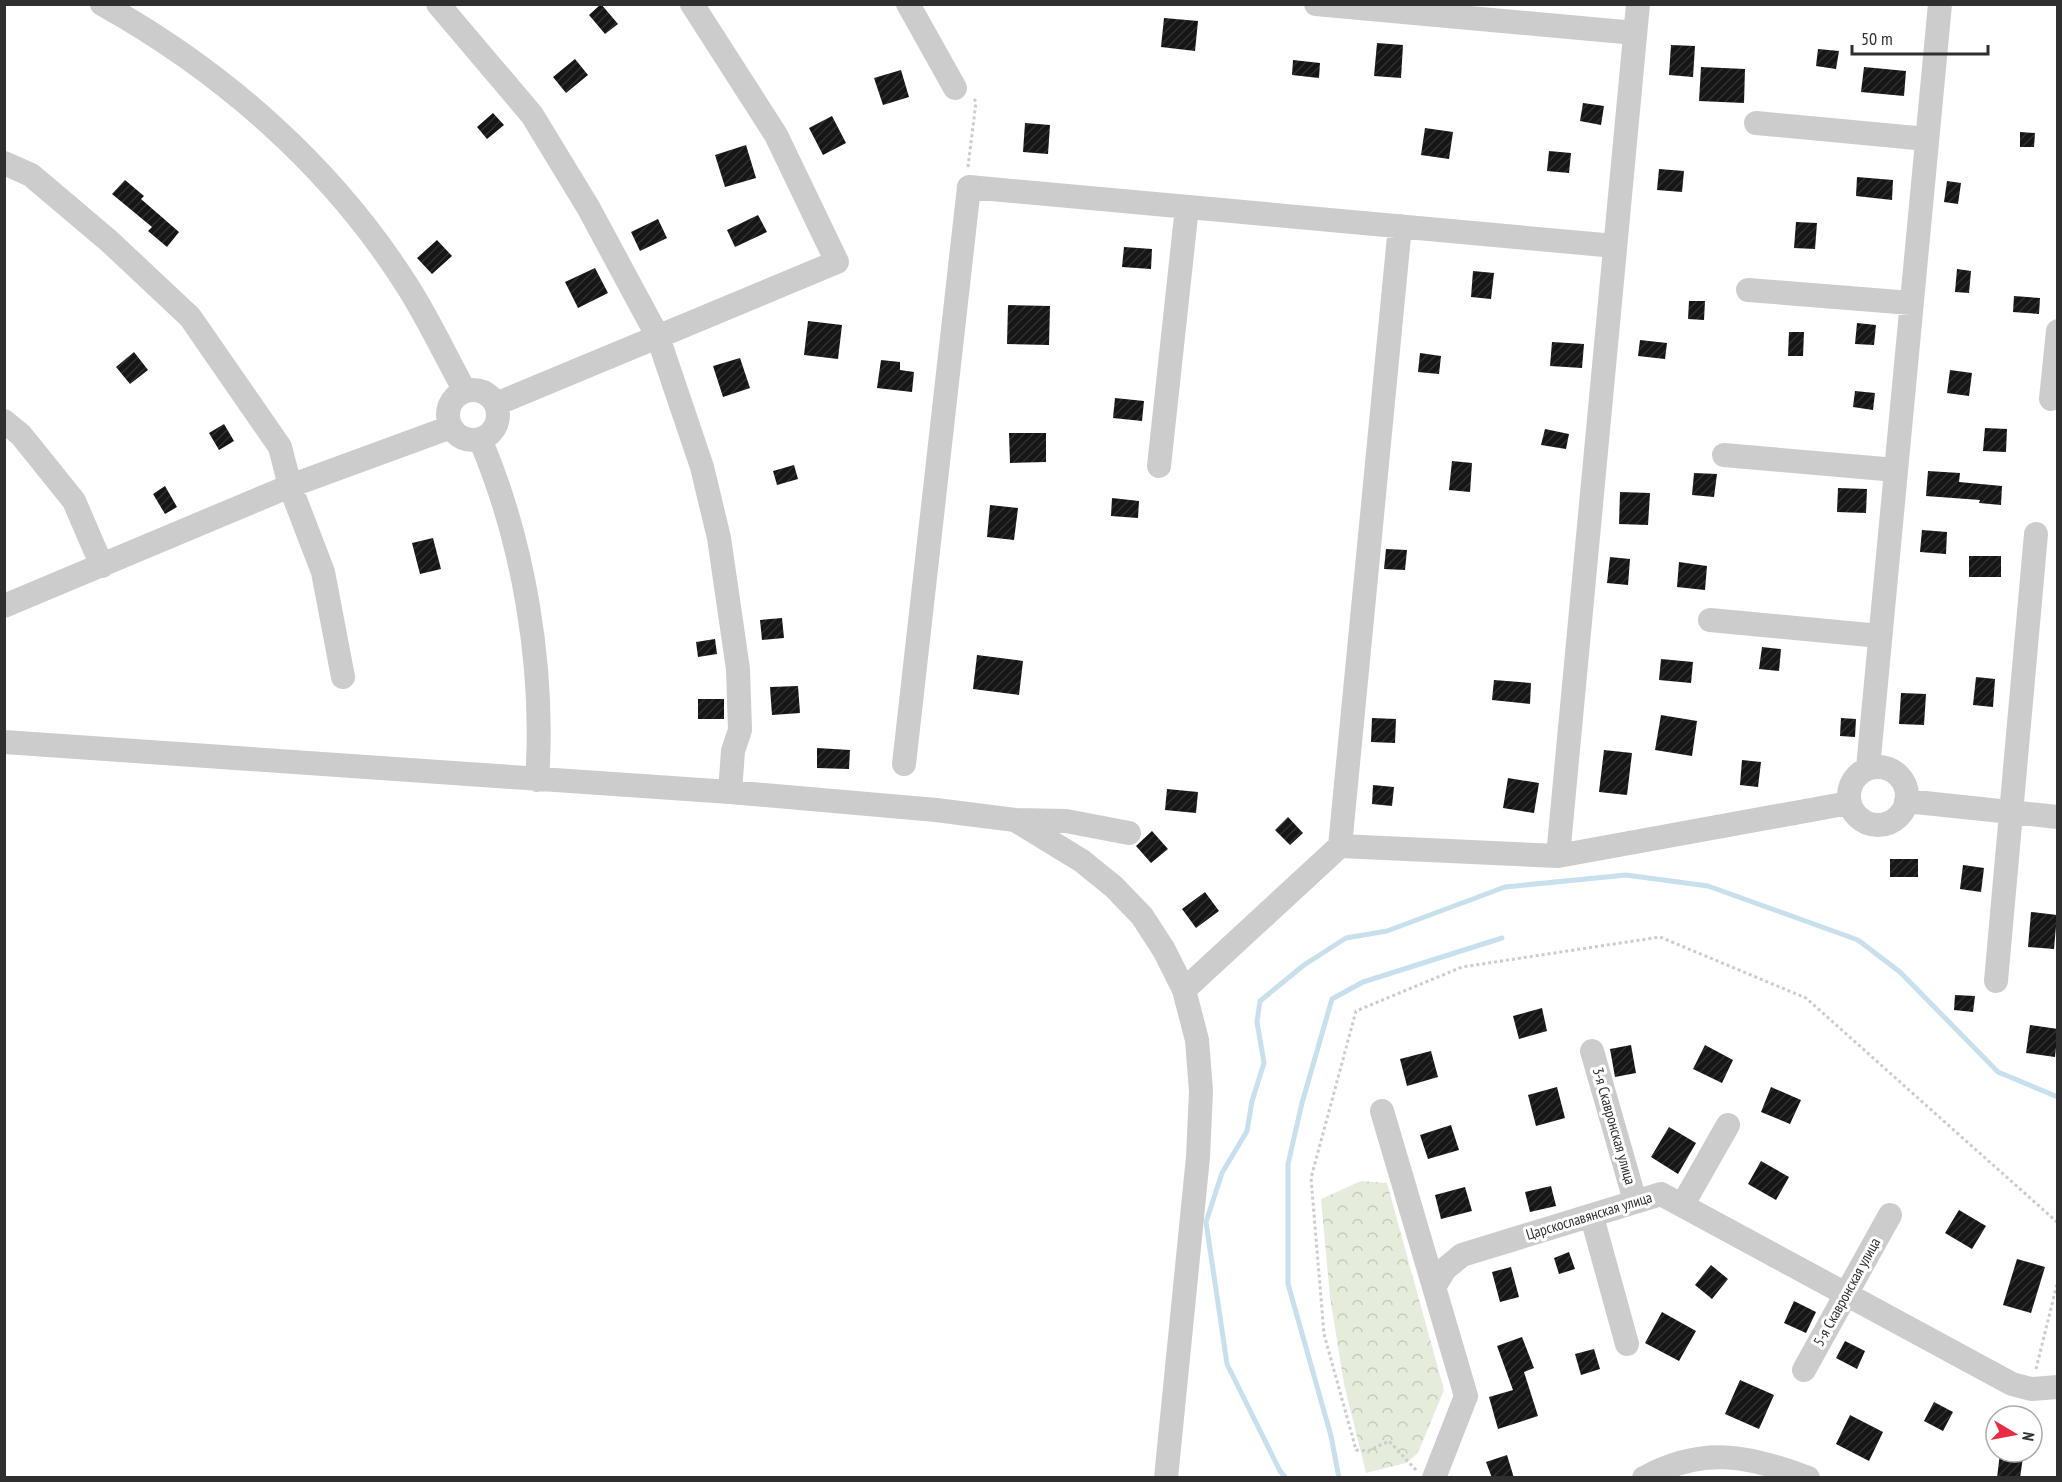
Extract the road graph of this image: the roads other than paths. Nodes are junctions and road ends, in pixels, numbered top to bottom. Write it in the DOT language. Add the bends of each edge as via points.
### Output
graph roads {
  1 [pos="102,4"];
  2 [pos="438,4"];
  3 [pos="692,4"];
  4 [pos="908,4"];
  5 [pos="1316,4"];
  6 [pos="1638,4"];
  7 [pos="1940,4"];
  8 [pos="1416,8"];
  9 [pos="1635,33"];
  10 [pos="955,88"];
  11 [pos="1756,123"];
  12 [pos="1927,139"];
  13 [pos="4,164"];
  14 [pos="1187,207"];
  15 [pos="1400,226"];
  16 [pos="1615,246"];
  17 [pos="1748,290"];
  18 [pos="1911,303"];
  19 [pos="2058,331"];
  20 [pos="658,337"];
  21 [pos="465,392"];
  22 [pos="2051,399"];
  23 [pos="496,405"];
  24 [pos="4,421"];
  25 [pos="451,427"];
  26 [pos="480,439"];
  27 [pos="1724,454"];
  28 [pos="1159,466"];
  29 [pos="1896,470"];
  30 [pos="290,486"];
  31 [pos="2036,534"];
  32 [pos="102,566"];
  33 [pos="4,606"];
  34 [pos="1710,620"];
  35 [pos="1880,636"];
  36 [pos="343,677"];
  37 [pos="4,742"];
  38 [pos="904,764"];
  39 [pos="1868,768"];
  40 [pos="537,780"];
  41 [pos="730,792"];
  42 [pos="1906,801"];
  43 [pos="1849,803"];
  44 [pos="2013,813"];
  45 [pos="2058,817"];
  46 [pos="1015,820"];
  47 [pos="1129,833"];
  48 [pos="1341,846"];
  49 [pos="1558,856"];
  50 [pos="1996,981"];
  51 [pos="1184,990"];
  52 [pos="1592,1051"];
  53 [pos="1382,1111"];
  54 [pos="1728,1125"];
  55 [pos="1635,1201"];
  56 [pos="1683,1204"];
  57 [pos="1890,1215"];
  58 [pos="1592,1217"];
  59 [pos="1434,1287"];
  60 [pos="1846,1294"];
  61 [pos="1627,1344"];
  62 [pos="1804,1370"];
  63 [pos="2058,1387"];
  64 [pos="1166,1478"];
  65 [pos="1434,1478"];
  66 [pos="1644,1478"];
  67 [pos="1808,1478"];
  1 -- 21 [label="street" via="192,60 256,109 345,202 408,287"];
  2 -- 20 [label="street" via="532,116 588,207"];
  3 -- 20 [label="street" via="776,135 837,261"];
  4 -- 10 [label="street"];
  5 -- 8 [label="street"];
  6 -- 9 [label="street"];
  7 -- 12 [label="street"];
  8 -- 9 [label="street"];
  9 -- 16 [label="street"];
  11 -- 12 [label="street"];
  12 -- 18 [label="street"];
  13 -- 30 [label="street" via="31,175 190,317 280,447"];
  14 -- 15 [label="street"];
  14 -- 28 [label="street"];
  14 -- 38 [label="street" via="969,187"];
  15 -- 16 [label="street"];
  15 -- 48 [label="street"];
  16 -- 49 [label="street"];
  17 -- 18 [label="street"];
  18 -- 29 [label="street"];
  19 -- 22 [label="street"];
  20 -- 23 [label="street"];
  20 -- 41 [label="street" via="702,467 718,538 740,730 733,751"];
  21 -- 23 [label="street" via="483,392"];
  21 -- 25 [label="street" via="450,406"];
  23 -- 26 [label="street" via="496,425"];
  24 -- 32 [label="street" via="21,435 74,501"];
  25 -- 26 [label="street" via="467,440"];
  25 -- 30 [label="street"];
  26 -- 40 [label="street" via="496,476 524,586 536,668"];
  27 -- 29 [label="street"];
  29 -- 35 [label="street"];
  30 -- 32 [label="street"];
  30 -- 36 [label="street" via="323,572"];
  31 -- 44 [label="street"];
  32 -- 33 [label="street"];
  34 -- 35 [label="street"];
  35 -- 39 [label="street"];
  37 -- 40 [label="street"];
  39 -- 42 [label="street" via="1883,768 1897,774 1905,786"];
  39 -- 43 [label="street" via="1856,776 1849,789"];
  40 -- 41 [label="street"];
  41 -- 46 [label="street"];
  42 -- 43 [label="street" via="1902,813 1879,826 1856,816"];
  42 -- 44 [label="street"];
  43 -- 49 [label="street"];
  44 -- 45 [label="street"];
  44 -- 50 [label="street"];
  46 -- 47 [label="street" via="1066,821"];
  46 -- 51 [label="street" via="1082,861 1114,887 1142,916"];
  48 -- 49 [label="street"];
  48 -- 51 [label="street"];
  51 -- 64 [label="street" via="1197,1040 1201,1091"];
  52 -- 55 [label="street, 3-я Скавронская улица"];
  53 -- 59 [label="street"];
  54 -- 56 [label="street"];
  55 -- 56 [label="street, Царскославянская улица" via="1660,1194"];
  55 -- 58 [label="street, Царскославянская улица"];
  56 -- 60 [label="street, Царскославянская улица"];
  57 -- 60 [label="street, 5-я Скавронская улица"];
  58 -- 59 [label="street, Царскославянская улица" via="1462,1255 1444,1269"];
  58 -- 61 [label="street"];
  59 -- 65 [label="street" via="1466,1396"];
  60 -- 62 [label="street, 5-я Скавронская улица"];
  60 -- 63 [label="street, Царскославянская улица" via="2012,1384 2031,1389"];
  66 -- 67 [label="street" via="1670,1463 1729,1456 1780,1467"];
}
